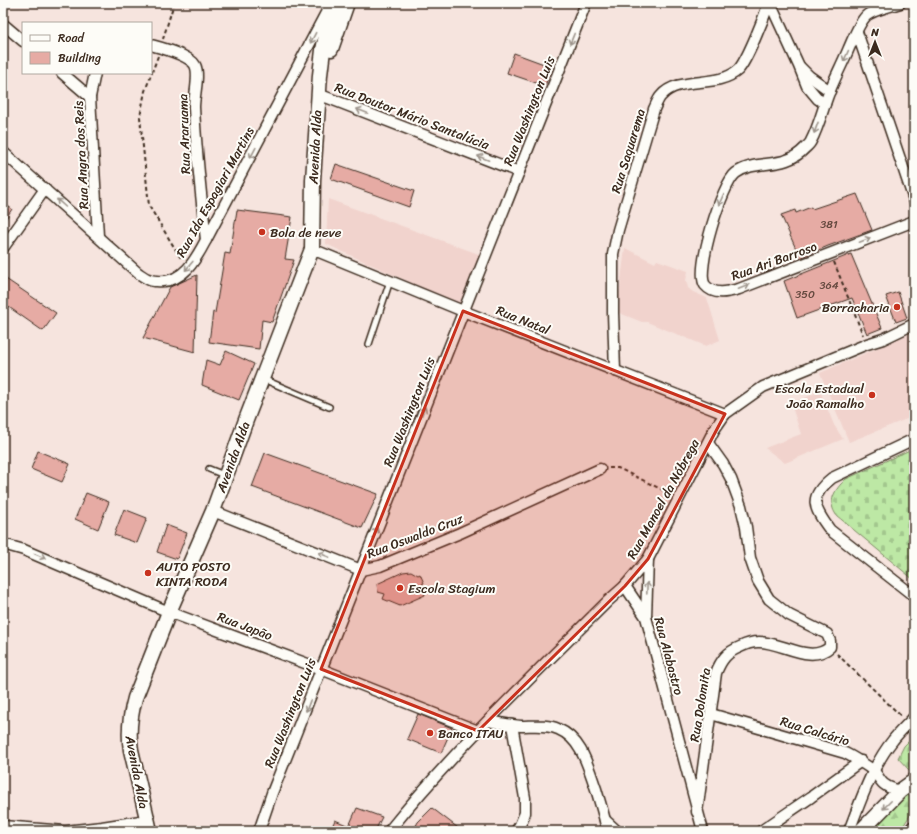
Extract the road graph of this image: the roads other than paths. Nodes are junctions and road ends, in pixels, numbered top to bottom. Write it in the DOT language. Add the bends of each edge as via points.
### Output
graph roads {
  1 [pos="586,3"];
  2 [pos="769,3"];
  3 [pos="900,3"];
  4 [pos="340,5"];
  5 [pos="3,24"];
  6 [pos="857,32"];
  7 [pos="22,39"];
  8 [pos="156,46"];
  9 [pos="799,66"];
  10 [pos="63,74"];
  11 [pos="95,74"];
  12 [pos="830,91"];
  13 [pos="318,94"];
  14 [pos="90,97"];
  15 [pos="825,104"];
  16 [pos="3,152"];
  17 [pos="519,172"];
  18 [pos="45,189"];
  19 [pos="914,200"];
  20 [pos="914,221"];
  21 [pos="98,236"];
  22 [pos="206,240"];
  23 [pos="3,248"];
  24 [pos="312,249"];
  25 [pos="390,281"];
  26 [pos="463,311"];
  27 [pos="914,324"];
  28 [pos="368,344"];
  29 [pos="615,371"];
  30 [pos="263,379"];
  31 [pos="329,407"];
  32 [pos="725,414"];
  33 [pos="914,439"];
  34 [pos="708,443"];
  35 [pos="209,469"];
  36 [pos="600,469"];
  37 [pos="226,476"];
  38 [pos="213,511"];
  39 [pos="3,544"];
  40 [pos="648,559"];
  41 [pos="361,570"];
  42 [pos="625,586"];
  43 [pos="914,596"];
  44 [pos="169,612"];
  45 [pos="646,617"];
  46 [pos="322,669"];
  47 [pos="711,714"];
  48 [pos="911,720"];
  49 [pos="488,721"];
  50 [pos="512,725"];
  51 [pos="478,731"];
  52 [pos="860,761"];
  53 [pos="874,771"];
  54 [pos="914,781"];
  55 [pos="900,791"];
  56 [pos="697,812"];
  57 [pos="605,820"];
  58 [pos="148,825"];
  59 [pos="3,826"];
  60 [pos="914,828"];
  61 [pos="259,831"];
  62 [pos="389,831"];
  63 [pos="516,831"];
  64 [pos="607,831"];
  65 [pos="617,831"];
  66 [pos="703,831"];
  67 [pos="760,831"];
  68 [pos="849,831"];
  69 [pos="861,831"];
  70 [pos="912,831"];
  1 -- 17 [label="street, Rua Washington Luis, one-way"];
  2 -- 9 [label="street"];
  2 -- 29 [label="street, Rua Saquarema" via="740,68 729,76 711,81 671,87 661,96 654,109 614,249 612,268"];
  3 -- 6 [label="street, Rua Ari Barroso" via="866,15"];
  4 -- 13 [label="main road, Avenida Alda" via="328,56 320,75"];
  4 -- 22 [label="street, Rua Ida Espagiari Martins, one-way"];
  5 -- 7 [label="street"];
  6 -- 12 [label="street, Rua Ari Barroso, one-way"];
  6 -- 19 [label="street"];
  8 -- 22 [label="street, Rua Araruama" via="195,65 196,151"];
  9 -- 12 [label="street"];
  9 -- 15 [label="street" via="811,92"];
  10 -- 14 [label="street"];
  11 -- 14 [label="street, Rua Angra dos Reis"];
  12 -- 15 [label="street, Rua Ari Barroso"];
  17 -- 13 [label="street, Rua Doutor Mário Santalúcia, one-way"];
  13 -- 24 [label="main road, Avenida Alda"];
  14 -- 21 [label="street, Rua Angra dos Reis"];
  15 -- 20 [label="street, Rua Ari Barroso, one-way" via="811,142 802,152 792,159 743,168 733,175 716,210 707,247 703,275 705,284 714,292 739,289"];
  16 -- 18 [label="street, Rua Ida Espagiari Martins"];
  17 -- 26 [label="street, Rua Washington Luis"];
  21 -- 18 [label="street, Rua Ida Espagiari Martins, one-way"];
  18 -- 23 [label="street"];
  22 -- 21 [label="street, Rua Ida Espagiari Martins, one-way" via="187,270 174,279 162,282 150,280 138,273"];
  24 -- 25 [label="street, Rua Natal"];
  24 -- 30 [label="main road, Avenida Alda"];
  25 -- 26 [label="street, Rua Natal"];
  25 -- 28 [label="lane"];
  26 -- 29 [label="street, Rua Natal"];
  41 -- 26 [label="street, Rua Washington Luis, one-way"];
  27 -- 32 [label="street, Rua Manoel da Nóbrega" via="763,387"];
  29 -- 32 [label="street, Rua Natal"];
  30 -- 31 [label="lane"];
  30 -- 37 [label="main road, Avenida Alda"];
  32 -- 34 [label="street, Rua Manoel da Nóbrega"];
  33 -- 43 [label="street" via="832,478 816,495 816,507 830,530"];
  34 -- 40 [label="street, Rua Manoel da Nóbrega"];
  34 -- 47 [label="street, Rua Dolomita" via="723,464 742,506 750,558 758,581 769,599 789,615 827,634 830,641 830,647 820,653 806,653 759,642 745,644 733,650 720,662 716,673"];
  35 -- 37 [label="lane"];
  36 -- 41 [label="street, Rua Oswaldo Cruz" via="380,566"];
  37 -- 38 [label="main road, Avenida Alda"];
  41 -- 38 [label="street, Rua Oswaldo Cruz, one-way"];
  38 -- 44 [label="main road, Avenida Alda"];
  39 -- 44 [label="street, Rua Japão, one-way" via="24,550"];
  40 -- 42 [label="street, Rua Manoel da Nóbrega"];
  45 -- 40 [label="street, one-way"];
  41 -- 46 [label="street, Rua Washington Luis"];
  42 -- 45 [label="street, Rua Alabastro"];
  42 -- 49 [label="street, Rua Manoel da Nóbrega"];
  44 -- 46 [label="street, Rua Japão"];
  44 -- 58 [label="main road, Avenida Alda" via="135,698 129,727 131,750"];
  45 -- 56 [label="street, Rua Alabastro"];
  46 -- 51 [label="street, Rua Japão"];
  46 -- 61 [label="street, Rua Washington Luis, one-way"];
  47 -- 52 [label="street, Rua Calcário" via="845,753"];
  47 -- 56 [label="street, Rua Dolomita"];
  48 -- 53 [label="street" via="893,740"];
  49 -- 50 [label="street"];
  49 -- 51 [label="street, Rua Manoel da Nóbrega"];
  50 -- 57 [label="street" via="543,725 558,728 568,734 586,758"];
  50 -- 63 [label="street" via="525,798 525,813"];
  51 -- 62 [label="street, Rua Manoel da Nóbrega"];
  52 -- 53 [label="street, Rua Calcário"];
  52 -- 67 [label="street"];
  53 -- 55 [label="street, Rua Calcário" via="881,782"];
  53 -- 68 [label="street"];
  54 -- 55 [label="main road"];
  55 -- 69 [label="main road, one-way"];
  56 -- 66 [label="street, Rua Alabastro"];
  57 -- 64 [label="street"];
  57 -- 65 [label="street"];
  58 -- 59 [label="street" via="65,830"];
  60 -- 70 [label="main road"];
}
